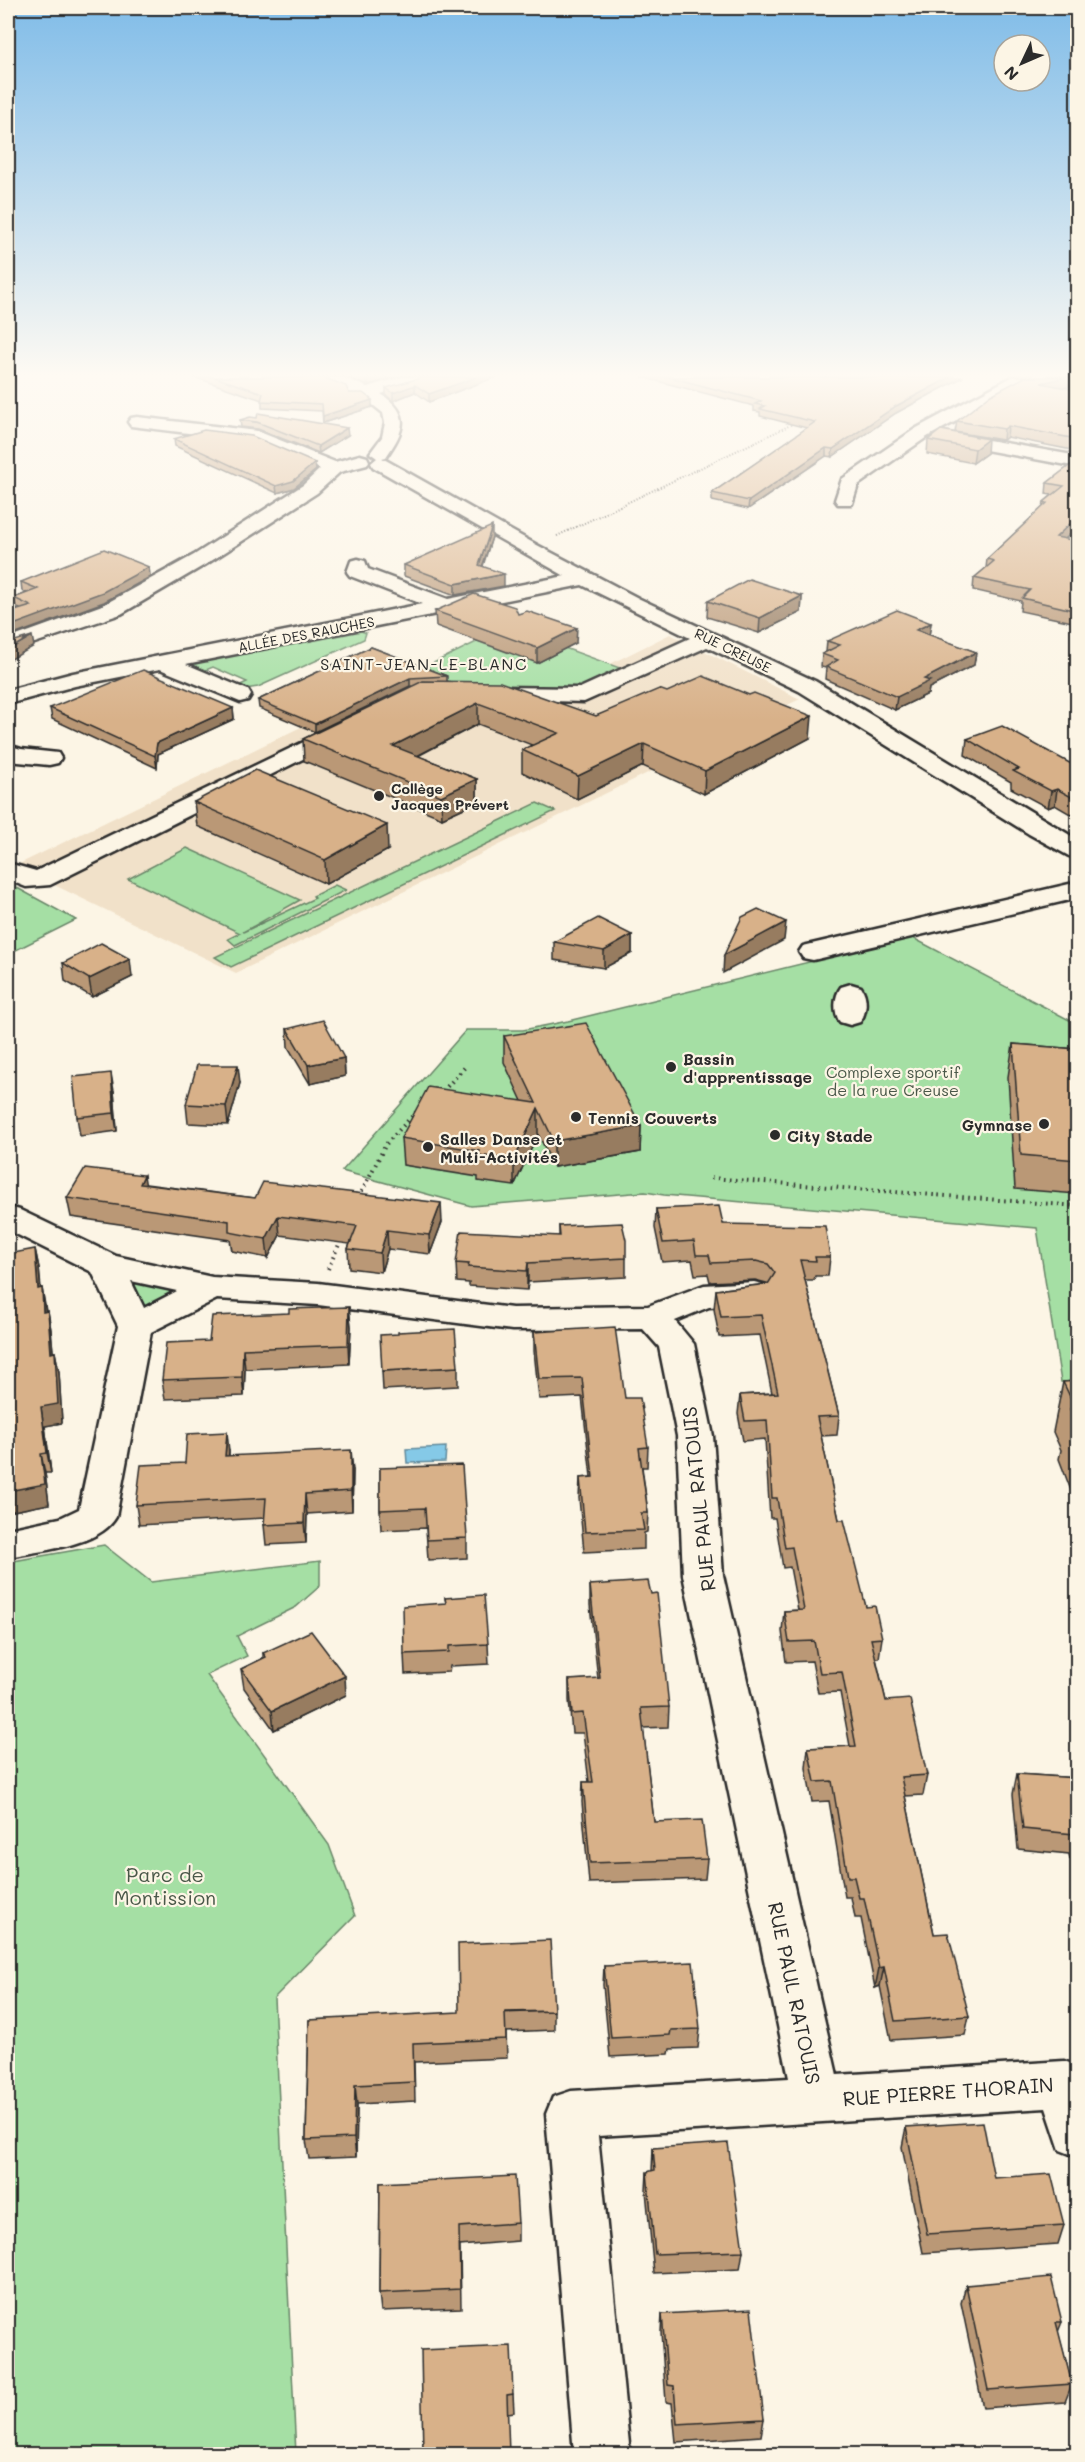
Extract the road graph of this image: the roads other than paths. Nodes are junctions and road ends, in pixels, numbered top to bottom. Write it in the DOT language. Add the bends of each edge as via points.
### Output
graph roads {
  1 [pos="305,492"];
  2 [pos="430,492"];
  3 [pos="846,492"];
  4 [pos="844,500"];
  5 [pos="358,565"];
  6 [pos="585,578"];
  7 [pos="448,606"];
  8 [pos="708,638"];
  9 [pos="8,646"];
  10 [pos="164,663"];
  11 [pos="466,693"];
  12 [pos="240,695"];
  13 [pos="8,697"];
  14 [pos="365,719"];
  15 [pos="8,752"];
  16 [pos="49,759"];
  17 [pos="1077,851"];
  18 [pos="8,871"];
  19 [pos="1077,890"];
  20 [pos="813,952"];
  21 [pos="8,1217"];
  22 [pos="106,1266"];
  23 [pos="212,1288"];
  24 [pos="754,1293"];
  25 [pos="652,1317"];
  26 [pos="135,1326"];
  27 [pos="8,1543"];
  28 [pos="818,2099"];
  29 [pos="1077,2133"];
  30 [pos="602,2454"];
  1 -- 9 [label="street" via="113,609"];
  2 -- 6 [label="street, RUE CREUSE"];
  3 -- 4 [label="street"];
  5 -- 7 [label="street" via="357,572"];
  6 -- 7 [label="street, ALLÉE DES RAUCHES"];
  6 -- 8 [label="street, RUE CREUSE"];
  7 -- 10 [label="street, ALLÉE DES RAUCHES"];
  8 -- 11 [label="street" via="584,695"];
  8 -- 17 [label="street, RUE CREUSE" via="807,686"];
  10 -- 12 [label="street"];
  10 -- 13 [label="street, ALLÉE DES RAUCHES"];
  14 -- 18 [label="street" via="41,879 26,879"];
  15 -- 16 [label="street"];
  19 -- 20 [label="street"];
  21 -- 22 [label="street"];
  22 -- 23 [label="street"];
  22 -- 26 [label="street"];
  23 -- 25 [label="street" via="318,1294 512,1319"];
  23 -- 26 [label="street"];
  24 -- 25 [label="street" via="704,1296"];
  25 -- 28 [label="street, RUE PAUL RATOUIS" via="676,1344 695,1436 703,1575"];
  26 -- 27 [label="street" via="97,1516 69,1531"];
  28 -- 29 [label="street, RUE PIERRE THORAIN" via="1064,2084"];
  28 -- 30 [label="street, RUE PAUL RATOUIS" via="571,2114"];
}
